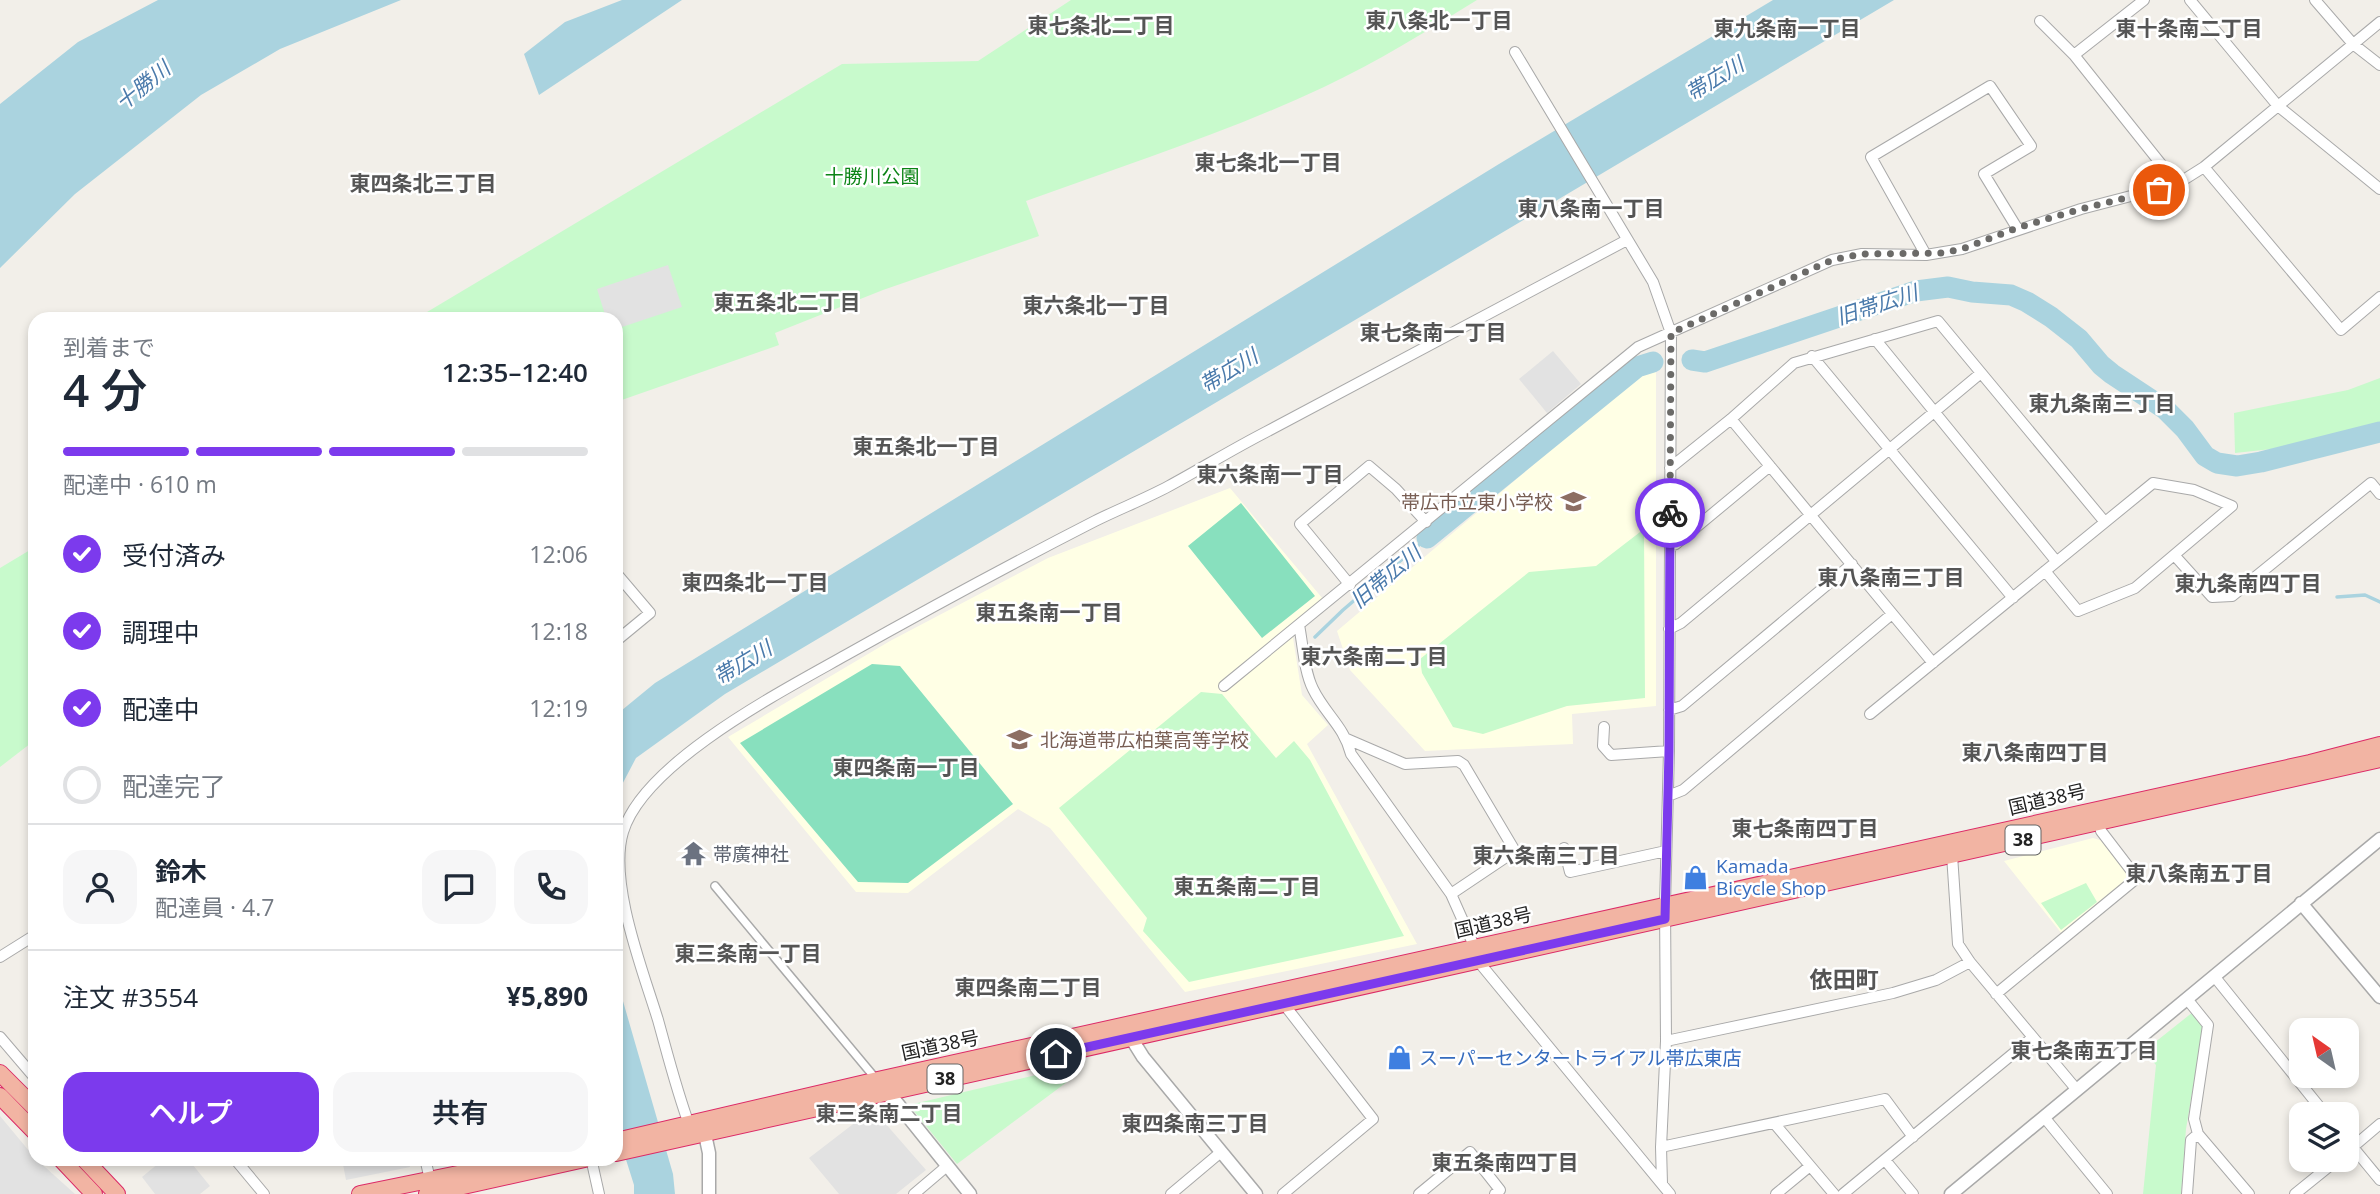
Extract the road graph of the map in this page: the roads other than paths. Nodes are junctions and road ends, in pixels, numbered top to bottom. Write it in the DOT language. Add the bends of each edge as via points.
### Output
graph roads {
  1 [pos="2144,0"];
  2 [pos="2190,0"];
  3 [pos="2315,0"];
  4 [pos="2040,21"];
  5 [pos="2380,22"];
  6 [pos="2353,44"];
  7 [pos="1515,52"];
  8 [pos="2074,55"];
  9 [pos="2380,65"];
  10 [pos="2278,106"];
  11 [pos="2204,167"];
  12 [pos="2176,184"];
  13 [pos="2380,188"];
  14 [pos="2017,228"];
  15 [pos="1626,237"];
  16 [pos="1926,255"];
  17 [pos="2380,297"];
  18 [pos="1671,333"];
  19 [pos="1875,339"];
  20 [pos="1812,356"];
  21 [pos="1981,373"];
  22 [pos="1934,413"];
  23 [pos="1731,419"];
  24 [pos="1889,450"];
  25 [pos="1770,466"];
  26 [pos="1670,468"];
  27 [pos="2380,494"];
  28 [pos="1811,514"];
  29 [pos="2104,521"];
  30 [pos="1426,522"];
  31 [pos="1670,546"];
  32 [pos="2175,556"];
  33 [pos="2056,561"];
  34 [pos="1852,564"];
  35 [pos="2045,571"];
  36 [pos="623,581"];
  37 [pos="1350,585"];
  38 [pos="2013,598"];
  39 [pos="1892,614"];
  40 [pos="1300,625"];
  41 [pos="1669,629"];
  42 [pos="623,635"];
  43 [pos="1933,663"];
  44 [pos="1224,686"];
  45 [pos="1669,710"];
  46 [pos="1870,714"];
  47 [pos="1604,727"];
  48 [pos="1347,739"];
  49 [pos="2380,746"];
  50 [pos="1669,751"];
  51 [pos="2380,759"];
  52 [pos="1668,796"];
  53 [pos="2099,822"];
  54 [pos="623,832"];
  55 [pos="2380,839"];
  56 [pos="1564,848"];
  57 [pos="1666,851"];
  58 [pos="1952,855"];
  59 [pos="715,886"];
  60 [pos="623,891"];
  61 [pos="1451,894"];
  62 [pos="2301,904"];
  63 [pos="1665,912"];
  64 [pos="28,939"];
  65 [pos="1476,954"];
  66 [pos="0,957"];
  67 [pos="1970,962"];
  68 [pos="2214,976"];
  69 [pos="1996,993"];
  70 [pos="2380,997"];
  71 [pos="2187,999"];
  72 [pos="1283,1003"];
  73 [pos="1128,1032"];
  74 [pos="0,1037"];
  75 [pos="2032,1038"];
  76 [pos="1666,1041"];
  77 [pos="28,1070"];
  78 [pos="0,1073"];
  79 [pos="883,1086"];
  80 [pos="2077,1090"];
  81 [pos="0,1096"];
  82 [pos="28,1101"];
  83 [pos="2316,1102"];
  84 [pos="2043,1117"];
  85 [pos="1774,1123"];
  86 [pos="2380,1124"];
  87 [pos="28,1125"];
  88 [pos="697,1129"];
  89 [pos="2198,1134"];
  90 [pos="664,1136"];
  91 [pos="1913,1137"];
  92 [pos="2359,1139"];
  93 [pos="623,1140"];
  94 [pos="1661,1147"];
  95 [pos="623,1151"];
  96 [pos="1221,1152"];
  97 [pos="2359,1157"];
  98 [pos="1885,1160"];
  99 [pos="68,1166"];
  100 [pos="91,1166"];
  101 [pos="241,1166"];
  102 [pos="426,1166"];
  103 [pos="506,1166"];
  104 [pos="545,1166"];
  105 [pos="592,1166"];
  106 [pos="947,1166"];
  107 [pos="1810,1166"];
  108 [pos="2322,1172"];
  109 [pos="2380,1180"];
  110 [pos="1662,1184"];
  111 [pos="428,1187"];
  112 [pos="1959,1191"];
  113 [pos="94,1194"];
  114 [pos="117,1194"];
  115 [pos="264,1194"];
  116 [pos="360,1194"];
  117 [pos="598,1194"];
  118 [pos="709,1194"];
  119 [pos="914,1194"];
  120 [pos="970,1194"];
  121 [pos="1171,1194"];
  122 [pos="1256,1194"];
  123 [pos="1283,1194"];
  124 [pos="1419,1194"];
  125 [pos="1495,1194"];
  126 [pos="1670,1194"];
  127 [pos="1776,1194"];
  128 [pos="1834,1194"];
  129 [pos="1843,1194"];
  130 [pos="1913,1194"];
  131 [pos="2107,1194"];
  132 [pos="2187,1194"];
  133 [pos="2249,1194"];
  134 [pos="2295,1194"];
  1 -- 8 [label="street"];
  2 -- 10 [label="street"];
  3 -- 6 [label="street"];
  4 -- 8 [label="street"];
  5 -- 6 [label="street"];
  6 -- 9 [label="street"];
  6 -- 10 [label="street"];
  7 -- 15 [label="street"];
  8 -- 12 [label="street"];
  10 -- 11 [label="street"];
  10 -- 13 [label="street"];
  11 -- 12 [label="street"];
  11 -- 17 [label="street" via="2340,330"];
  12 -- 14 [label="street"];
  14 -- 16 [label="street" via="1962,249"];
  14 -- 16 [label="street" via="1984,174 2031,146 1990,86 1871,157"];
  15 -- 18 [label="street" via="1653,282"];
  15 -- 54 [label="street" via="1164,489 810,675 711,736 666,773 643,795"];
  16 -- 18 [label="street" via="1862,254 1832,260"];
  18 -- 26 [label="street"];
  18 -- 30 [label="street" via="1638,347"];
  19 -- 20 [label="street"];
  19 -- 21 [label="street" via="1938,321"];
  19 -- 22 [label="street"];
  20 -- 23 [label="street" via="1794,363"];
  20 -- 24 [label="street"];
  21 -- 22 [label="street"];
  21 -- 29 [label="street"];
  22 -- 24 [label="street"];
  22 -- 33 [label="street"];
  23 -- 25 [label="street"];
  23 -- 26 [label="street"];
  24 -- 28 [label="street"];
  24 -- 38 [label="street"];
  25 -- 28 [label="street"];
  25 -- 31 [label="street"];
  26 -- 31 [label="street"];
  27 -- 32 [label="street" via="2371,483 2232,596 2212,597"];
  28 -- 34 [label="street"];
  28 -- 41 [label="street"];
  29 -- 32 [label="street" via="2153,483 2194,490 2232,506"];
  29 -- 33 [label="street"];
  30 -- 37 [label="street"];
  30 -- 37 [label="street" via="1369,466 1300,524"];
  31 -- 41 [label="street"];
  32 -- 35 [label="street" via="2135,588 2078,611"];
  33 -- 35 [label="street"];
  34 -- 39 [label="street"];
  34 -- 45 [label="street" via="1682,706"];
  35 -- 38 [label="street"];
  36 -- 42 [label="street" via="650,613"];
  37 -- 40 [label="street"];
  38 -- 43 [label="street"];
  39 -- 43 [label="street"];
  39 -- 52 [label="street" via="1683,790"];
  40 -- 44 [label="street"];
  40 -- 48 [label="street" via="1311,685"];
  41 -- 45 [label="street"];
  43 -- 46 [label="street"];
  45 -- 50 [label="street"];
  47 -- 50 [label="street" via="1603,746 1611,755"];
  48 -- 61 [label="street" via="1352,754"];
  48 -- 61 [label="street" via="1405,764 1458,761 1464,765 1515,851"];
  49 -- 63 [label="highway, 国道38号 / 38"];
  50 -- 52 [label="street"];
  51 -- 53 [label="highway, 国道38号 / 38"];
  52 -- 57 [label="street"];
  53 -- 58 [label="highway, 国道38号 / 38"];
  53 -- 69 [label="street" via="2137,878"];
  55 -- 62 [label="street"];
  56 -- 57 [label="street" via="1570,872"];
  57 -- 63 [label="street"];
  58 -- 63 [label="highway, 国道38号 / 38"];
  58 -- 67 [label="street" via="1958,944"];
  59 -- 79 [label="street"];
  60 -- 88 [label="street" via="635,954"];
  61 -- 65 [label="street"];
  62 -- 68 [label="street"];
  62 -- 70 [label="street"];
  63 -- 65 [label="highway, 国道38号 / 38"];
  63 -- 76 [label="street"];
  64 -- 66 [label="street"];
  65 -- 72 [label="highway, 国道38号 / 38"];
  65 -- 73 [label="highway, 国道38号 / 38"];
  65 -- 110 [label="street"];
  67 -- 69 [label="street"];
  67 -- 76 [label="street" via="1936,980 1893,993"];
  68 -- 71 [label="street"];
  68 -- 83 [label="street"];
  69 -- 75 [label="street"];
  71 -- 80 [label="street"];
  71 -- 89 [label="street" via="2208,1025 2194,1119"];
  72 -- 73 [label="highway, 国道38号 / 38"];
  72 -- 123 [label="street" via="1373,1119"];
  73 -- 79 [label="highway, 国道38号 / 38"];
  73 -- 96 [label="street"];
  74 -- 77 [label="street"];
  75 -- 80 [label="street"];
  75 -- 91 [label="street"];
  76 -- 94 [label="street"];
  78 -- 82 [label="highway"];
  79 -- 88 [label="highway, 国道38号 / 38"];
  79 -- 106 [label="street"];
  80 -- 84 [label="street"];
  81 -- 87 [label="highway"];
  84 -- 112 [label="street"];
  84 -- 131 [label="street"];
  85 -- 91 [label="street" via="1885,1099"];
  85 -- 94 [label="street"];
  85 -- 107 [label="street"];
  86 -- 92 [label="street"];
  88 -- 90 [label="highway, 国道38号 / 38"];
  88 -- 118 [label="street" via="709,1153"];
  89 -- 132 [label="street" via="2192,1140"];
  89 -- 133 [label="street"];
  90 -- 93 [label="highway, 国道38号 / 38"];
  90 -- 95 [label="highway, 国道38号 / 38"];
  91 -- 98 [label="street"];
  94 -- 110 [label="street"];
  96 -- 121 [label="street"];
  96 -- 122 [label="street"];
  97 -- 109 [label="street"];
  98 -- 129 [label="street"];
  98 -- 130 [label="street"];
  99 -- 113 [label="highway"];
  100 -- 114 [label="highway"];
  101 -- 115 [label="street"];
  102 -- 111 [label="street"];
  103 -- 111 [label="highway"];
  104 -- 111 [label="highway"];
  105 -- 117 [label="street"];
  106 -- 119 [label="street"];
  106 -- 120 [label="street"];
  107 -- 127 [label="street"];
  107 -- 128 [label="street"];
  108 -- 134 [label="street"];
  110 -- 126 [label="street"];
  111 -- 116 [label="highway"];
  124 -- 125 [label="street" via="1470,1153 1500,1190"];
}
